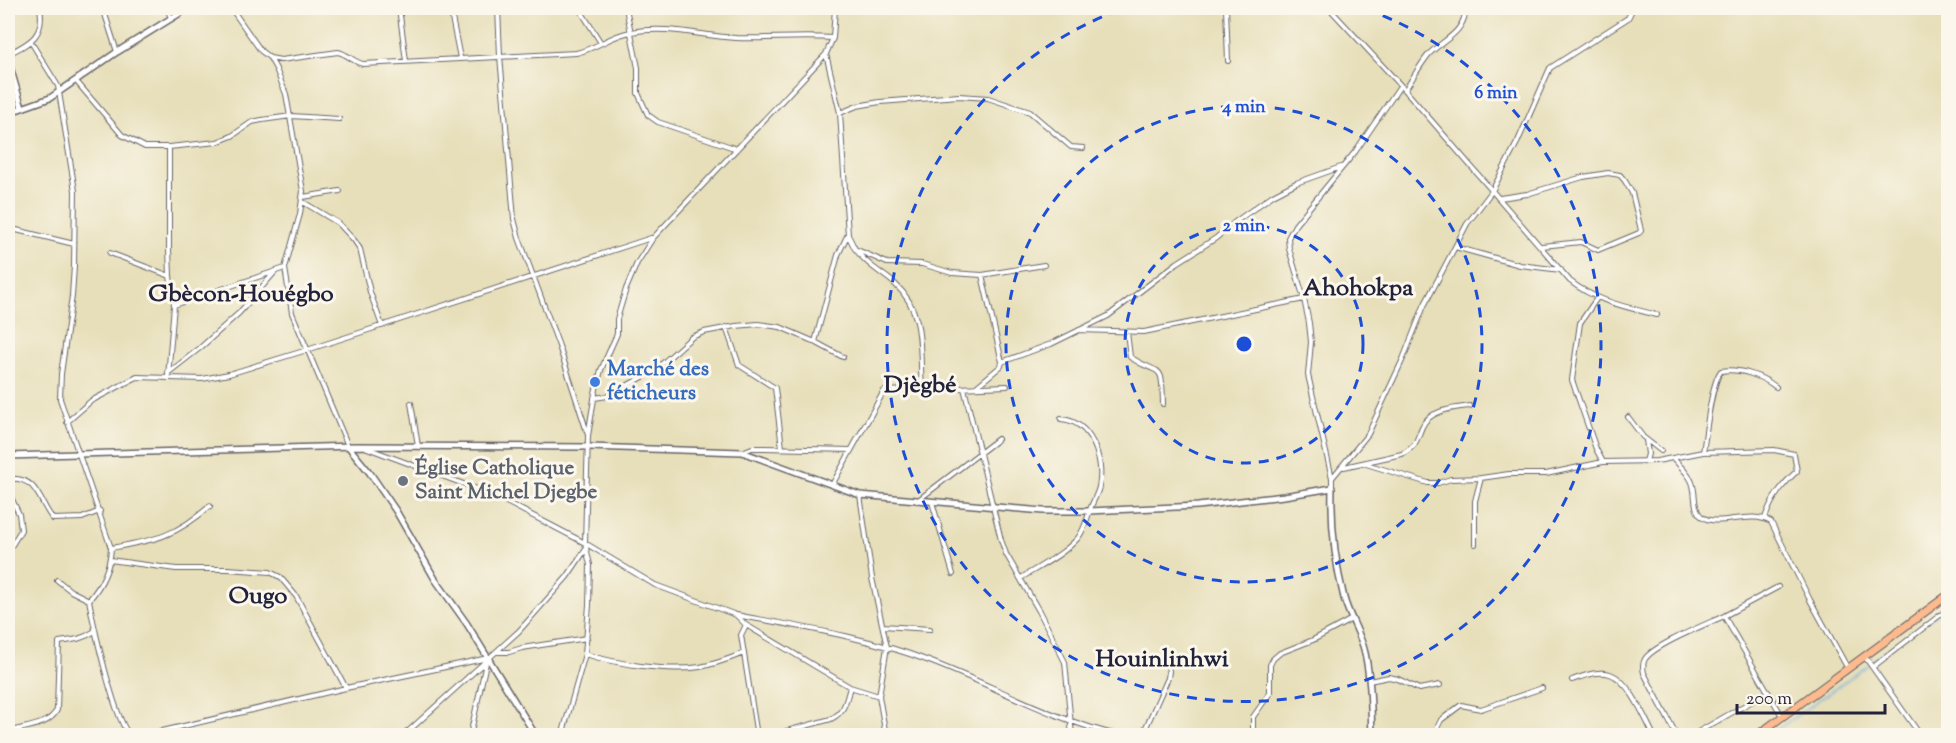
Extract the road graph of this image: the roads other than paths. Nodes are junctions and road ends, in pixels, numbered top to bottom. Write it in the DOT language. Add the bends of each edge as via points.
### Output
graph roads {
  1 [pos="40,8"];
  2 [pos="103,8"];
  3 [pos="167,8"];
  4 [pos="188,8"];
  5 [pos="231,8"];
  6 [pos="399,8"];
  7 [pos="450,8"];
  8 [pos="498,8"];
  9 [pos="579,8"];
  10 [pos="626,8"];
  11 [pos="835,8"];
  12 [pos="1226,8"];
  13 [pos="1329,8"];
  14 [pos="1466,8"];
  15 [pos="1633,8"];
  16 [pos="171,18"];
  17 [pos="631,32"];
  18 [pos="832,38"];
  19 [pos="31,42"];
  20 [pos="602,43"];
  21 [pos="117,52"];
  22 [pos="8,54"];
  23 [pos="826,54"];
  24 [pos="500,56"];
  25 [pos="270,58"];
  26 [pos="460,58"];
  27 [pos="8,60"];
  28 [pos="406,61"];
  29 [pos="1228,61"];
  30 [pos="76,81"];
  31 [pos="1400,86"];
  32 [pos="1405,90"];
  33 [pos="58,93"];
  34 [pos="22,108"];
  35 [pos="8,112"];
  36 [pos="840,113"];
  37 [pos="291,116"];
  38 [pos="339,119"];
  39 [pos="170,147"];
  40 [pos="1083,148"];
  41 [pos="737,149"];
  42 [pos="1342,167"];
  43 [pos="1492,190"];
  44 [pos="340,191"];
  45 [pos="1499,198"];
  46 [pos="303,199"];
  47 [pos="8,228"];
  48 [pos="848,235"];
  49 [pos="652,238"];
  50 [pos="74,243"];
  51 [pos="1542,246"];
  52 [pos="1455,247"];
  53 [pos="855,249"];
  54 [pos="110,253"];
  55 [pos="1044,265"];
  56 [pos="285,268"];
  57 [pos="1561,270"];
  58 [pos="275,272"];
  59 [pos="982,275"];
  60 [pos="170,276"];
  61 [pos="533,277"];
  62 [pos="1597,298"];
  63 [pos="1304,299"];
  64 [pos="174,305"];
  65 [pos="1657,315"];
  66 [pos="382,326"];
  67 [pos="726,327"];
  68 [pos="1079,330"];
  69 [pos="1127,332"];
  70 [pos="815,342"];
  71 [pos="307,350"];
  72 [pos="843,357"];
  73 [pos="1002,362"];
  74 [pos="168,375"];
  75 [pos="1007,386"];
  76 [pos="964,387"];
  77 [pos="975,387"];
  78 [pos="1776,387"];
  79 [pos="922,389"];
  80 [pos="594,398"];
  81 [pos="411,404"];
  82 [pos="1163,404"];
  83 [pos="1470,406"];
  84 [pos="1628,417"];
  85 [pos="1060,419"];
  86 [pos="67,422"];
  87 [pos="588,436"];
  88 [pos="998,439"];
  89 [pos="1646,439"];
  90 [pos="348,446"];
  91 [pos="361,446"];
  92 [pos="418,446"];
  93 [pos="589,447"];
  94 [pos="782,448"];
  95 [pos="851,450"];
  96 [pos="1661,451"];
  97 [pos="742,452"];
  98 [pos="1703,452"];
  99 [pos="979,453"];
  100 [pos="78,454"];
  101 [pos="8,456"];
  102 [pos="1673,458"];
  103 [pos="1646,461"];
  104 [pos="1604,462"];
  105 [pos="1362,463"];
  106 [pos="1343,467"];
  107 [pos="1332,478"];
  108 [pos="1481,478"];
  109 [pos="8,479"];
  110 [pos="832,486"];
  111 [pos="1332,488"];
  112 [pos="8,491"];
  113 [pos="860,495"];
  114 [pos="917,501"];
  115 [pos="932,502"];
  116 [pos="210,506"];
  117 [pos="992,506"];
  118 [pos="100,511"];
  119 [pos="1089,511"];
  120 [pos="1765,519"];
  121 [pos="585,543"];
  122 [pos="1475,544"];
  123 [pos="111,548"];
  124 [pos="586,549"];
  125 [pos="110,560"];
  126 [pos="953,574"];
  127 [pos="1021,578"];
  128 [pos="57,580"];
  129 [pos="8,585"];
  130 [pos="1778,587"];
  131 [pos="1948,595"];
  132 [pos="89,600"];
  133 [pos="1948,609"];
  134 [pos="736,615"];
  135 [pos="1724,616"];
  136 [pos="1352,619"];
  137 [pos="746,625"];
  138 [pos="883,626"];
  139 [pos="930,629"];
  140 [pos="95,631"];
  141 [pos="587,638"];
  142 [pos="887,647"];
  143 [pos="495,652"];
  144 [pos="744,653"];
  145 [pos="585,654"];
  146 [pos="1865,656"];
  147 [pos="1166,659"];
  148 [pos="487,660"];
  149 [pos="1873,667"];
  150 [pos="1848,668"];
  151 [pos="1572,680"];
  152 [pos="1369,681"];
  153 [pos="1440,686"];
  154 [pos="850,687"];
  155 [pos="346,688"];
  156 [pos="1542,688"];
  157 [pos="1768,692"];
  158 [pos="879,696"];
  159 [pos="1782,716"];
  160 [pos="1071,722"];
  161 [pos="407,731"];
  162 [pos="8,732"];
  163 [pos="131,735"];
  164 [pos="141,735"];
  165 [pos="403,735"];
  166 [pos="419,735"];
  167 [pos="470,735"];
  168 [pos="536,735"];
  169 [pos="561,735"];
  170 [pos="757,735"];
  171 [pos="769,735"];
  172 [pos="886,735"];
  173 [pos="1072,735"];
  174 [pos="1121,735"];
  175 [pos="1142,735"];
  176 [pos="1253,735"];
  177 [pos="1372,735"];
  178 [pos="1433,735"];
  179 [pos="1654,735"];
  180 [pos="1677,735"];
  181 [pos="1691,735"];
  182 [pos="1756,735"];
  183 [pos="1921,735"];
  1 -- 19 [label="street" via="41,24"];
  2 -- 21 [label="street"];
  3 -- 16 [label="street"];
  4 -- 16 [label="street"];
  5 -- 25 [label="street"];
  6 -- 28 [label="street"];
  7 -- 26 [label="street"];
  8 -- 24 [label="street"];
  9 -- 20 [label="street"];
  10 -- 17 [label="street"];
  11 -- 18 [label="street"];
  12 -- 29 [label="street"];
  13 -- 31 [label="street"];
  14 -- 32 [label="street" via="1452,36 1430,53"];
  15 -- 43 [label="street" via="1628,18 1550,68"];
  16 -- 21 [label="street"];
  17 -- 18 [label="street" via="675,29 738,38"];
  17 -- 20 [label="street"];
  17 -- 41 [label="street" via="638,93 648,115"];
  18 -- 23 [label="street"];
  19 -- 22 [label="street"];
  19 -- 33 [label="street" via="57,84"];
  20 -- 24 [label="street" via="576,53"];
  21 -- 30 [label="street"];
  23 -- 36 [label="street"];
  23 -- 41 [label="street"];
  24 -- 26 [label="street"];
  24 -- 61 [label="street" via="514,219"];
  25 -- 28 [label="street" via="281,60 333,52 344,53 363,64"];
  25 -- 37 [label="street" via="284,85"];
  26 -- 28 [label="street"];
  27 -- 34 [label="street"];
  30 -- 33 [label="street"];
  30 -- 39 [label="street" via="127,138 145,147"];
  31 -- 32 [label="street"];
  31 -- 42 [label="street"];
  32 -- 43 [label="street"];
  33 -- 34 [label="street"];
  33 -- 50 [label="street" via="75,191"];
  34 -- 35 [label="street"];
  36 -- 40 [label="street" via="880,102 959,96 988,98 1030,112 1071,147"];
  36 -- 48 [label="street"];
  37 -- 38 [label="street"];
  37 -- 39 [label="street" via="252,122 217,142"];
  37 -- 46 [label="street"];
  39 -- 60 [label="street"];
  41 -- 49 [label="street"];
  42 -- 63 [label="street" via="1288,238"];
  42 -- 68 [label="street" via="1273,195 1108,316"];
  43 -- 45 [label="street"];
  43 -- 52 [label="street"];
  44 -- 46 [label="street"];
  45 -- 51 [label="street"];
  45 -- 51 [label="street" via="1599,173 1620,175 1632,193 1639,234 1598,250 1581,242"];
  46 -- 56 [label="street"];
  46 -- 66 [label="street" via="338,223 360,249"];
  47 -- 50 [label="street"];
  48 -- 53 [label="street"];
  48 -- 70 [label="street" via="838,255"];
  49 -- 61 [label="street"];
  49 -- 80 [label="street" via="626,289 617,334"];
  50 -- 86 [label="street" via="60,399"];
  51 -- 57 [label="street"];
  52 -- 57 [label="street" via="1520,265"];
  52 -- 106 [label="street" via="1424,306 1368,434"];
  53 -- 59 [label="street" via="887,264 922,264 952,273"];
  53 -- 79 [label="street" via="897,286 914,309 919,323"];
  54 -- 60 [label="street"];
  55 -- 59 [label="street"];
  56 -- 58 [label="street"];
  56 -- 71 [label="street" via="294,322"];
  57 -- 62 [label="street" via="1582,291"];
  58 -- 64 [label="street"];
  58 -- 74 [label="street" via="239,313"];
  59 -- 73 [label="street"];
  60 -- 64 [label="street"];
  61 -- 66 [label="street"];
  61 -- 87 [label="street"];
  62 -- 65 [label="street"];
  62 -- 104 [label="street" via="1581,323 1572,380"];
  63 -- 69 [label="street" via="1144,332"];
  63 -- 107 [label="street" via="1311,342 1308,375"];
  64 -- 74 [label="street"];
  66 -- 71 [label="street"];
  67 -- 70 [label="street" via="769,324"];
  67 -- 80 [label="street" via="692,338 654,371 608,396"];
  67 -- 94 [label="street" via="739,365 776,388"];
  68 -- 69 [label="street"];
  68 -- 73 [label="street"];
  69 -- 82 [label="street" via="1130,357 1156,369 1162,377"];
  70 -- 72 [label="street"];
  71 -- 74 [label="street" via="213,378"];
  71 -- 90 [label="street"];
  73 -- 77 [label="street"];
  74 -- 86 [label="street" via="131,379 91,401"];
  75 -- 77 [label="street"];
  76 -- 77 [label="street"];
  76 -- 79 [label="street"];
  76 -- 99 [label="street"];
  78 -- 98 [label="street" via="1753,375 1721,371"];
  79 -- 95 [label="street" via="884,391"];
  80 -- 87 [label="street"];
  81 -- 92 [label="street"];
  83 -- 105 [label="street" via="1435,414 1402,454"];
  84 -- 89 [label="street"];
  85 -- 119 [label="street" via="1080,425 1095,446 1100,485"];
  86 -- 100 [label="street"];
  87 -- 93 [label="street"];
  88 -- 99 [label="street"];
  89 -- 96 [label="street"];
  89 -- 103 [label="street"];
  90 -- 91 [label="street"];
  90 -- 100 [label="street"];
  90 -- 148 [label="street" via="396,511"];
  91 -- 92 [label="street"];
  91 -- 121 [label="street" via="494,495"];
  92 -- 93 [label="street"];
  93 -- 97 [label="street"];
  93 -- 121 [label="street"];
  94 -- 95 [label="street"];
  94 -- 97 [label="street"];
  95 -- 110 [label="street"];
  97 -- 110 [label="street"];
  98 -- 102 [label="street"];
  98 -- 120 [label="street" via="1774,450 1794,454 1797,471 1780,487"];
  99 -- 114 [label="street"];
  99 -- 117 [label="street"];
  100 -- 101 [label="street"];
  100 -- 118 [label="street"];
  102 -- 103 [label="street"];
  102 -- 120 [label="street" via="1691,479 1697,510 1704,518"];
  103 -- 104 [label="street"];
  104 -- 108 [label="street" via="1546,474"];
  105 -- 106 [label="street"];
  105 -- 108 [label="street" via="1428,483"];
  106 -- 107 [label="street"];
  107 -- 111 [label="street"];
  108 -- 122 [label="street" via="1475,501"];
  109 -- 118 [label="street" via="29,483 40,494 53,519 82,518"];
  110 -- 113 [label="street"];
  111 -- 119 [label="street" via="1226,503"];
  111 -- 136 [label="street" via="1337,566"];
  112 -- 129 [label="street" via="19,514 21,530 9,550"];
  113 -- 114 [label="street"];
  113 -- 138 [label="street"];
  114 -- 115 [label="street"];
  115 -- 117 [label="street"];
  115 -- 126 [label="street"];
  116 -- 123 [label="street" via="179,531"];
  117 -- 119 [label="street"];
  117 -- 127 [label="street" via="1006,554"];
  118 -- 123 [label="street"];
  119 -- 127 [label="street" via="1079,537"];
  120 -- 150 [label="street" via="1771,522"];
  121 -- 124 [label="street"];
  121 -- 134 [label="street" via="656,585"];
  123 -- 125 [label="street"];
  124 -- 141 [label="street" via="590,565"];
  124 -- 143 [label="street" via="567,577"];
  125 -- 132 [label="street" via="100,587"];
  125 -- 155 [label="street" via="176,570 270,572 280,577 296,596"];
  127 -- 160 [label="street" via="1065,662"];
  128 -- 132 [label="street"];
  130 -- 135 [label="street"];
  131 -- 146 [label="main road"];
  132 -- 140 [label="street"];
  133 -- 149 [label="street"];
  134 -- 137 [label="street"];
  134 -- 142 [label="street"];
  135 -- 157 [label="street"];
  135 -- 180 [label="street" via="1664,645 1645,658 1642,665"];
  136 -- 152 [label="street" via="1365,651"];
  136 -- 176 [label="street" via="1273,659 1270,693 1253,717"];
  137 -- 144 [label="street" via="741,635"];
  137 -- 154 [label="street"];
  138 -- 139 [label="street"];
  138 -- 142 [label="street"];
  140 -- 162 [label="street" via="87,637 59,642 54,716"];
  140 -- 163 [label="street" via="123,727"];
  141 -- 143 [label="street"];
  141 -- 145 [label="street"];
  142 -- 158 [label="street"];
  142 -- 160 [label="street" via="967,676"];
  143 -- 148 [label="street"];
  144 -- 145 [label="street" via="697,667 630,664"];
  144 -- 170 [label="street"];
  145 -- 169 [label="street"];
  146 -- 149 [label="street"];
  146 -- 150 [label="main road"];
  147 -- 175 [label="street" via="1168,678"];
  148 -- 155 [label="street"];
  148 -- 161 [label="street"];
  148 -- 167 [label="street"];
  148 -- 168 [label="street"];
  149 -- 183 [label="street"];
  150 -- 159 [label="main road"];
  151 -- 179 [label="street" via="1598,673 1621,680"];
  152 -- 153 [label="street" via="1398,679 1419,689"];
  152 -- 177 [label="street"];
  154 -- 158 [label="street"];
  154 -- 171 [label="street" via="839,715"];
  155 -- 164 [label="street"];
  156 -- 178 [label="street" via="1481,709 1461,705 1441,720"];
  157 -- 159 [label="street"];
  157 -- 181 [label="street"];
  158 -- 172 [label="street"];
  159 -- 182 [label="main road"];
  160 -- 173 [label="street"];
  160 -- 174 [label="street"];
  161 -- 165 [label="street"];
  161 -- 166 [label="street"];
}
